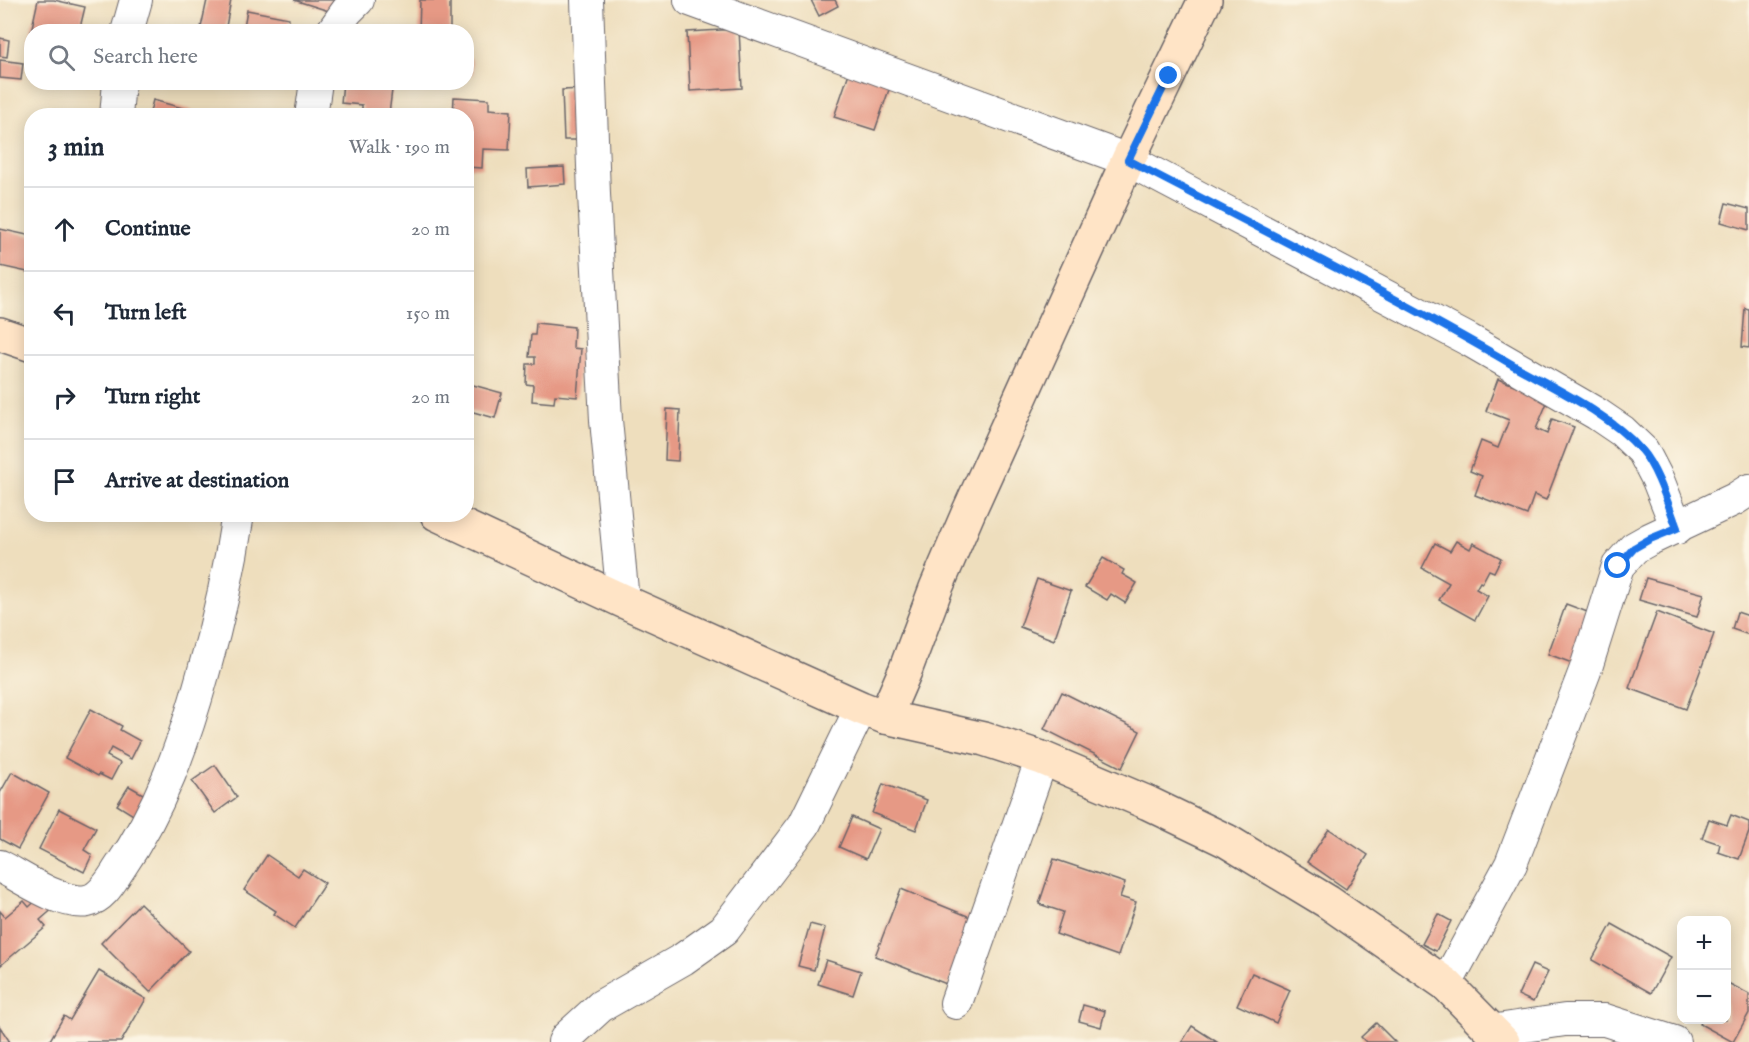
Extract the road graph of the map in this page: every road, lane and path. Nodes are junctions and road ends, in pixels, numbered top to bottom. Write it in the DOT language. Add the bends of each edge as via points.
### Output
graph roads {
  1 [pos="136,0"];
  2 [pos="358,0"];
  3 [pos="587,0"];
  4 [pos="690,0"];
  5 [pos="1205,0"];
  6 [pos="129,24"];
  7 [pos="337,24"];
  8 [pos="118,90"];
  9 [pos="315,90"];
  10 [pos="117,108"];
  11 [pos="312,108"];
  12 [pos="1128,160"];
  13 [pos="0,334"];
  14 [pos="24,342"];
  15 [pos="1749,490"];
  16 [pos="236,522"];
  17 [pos="454,522"];
  18 [pos="1677,528"];
  19 [pos="623,601"];
  20 [pos="873,712"];
  21 [pos="1042,758"];
  22 [pos="0,866"];
  23 [pos="1446,984"];
  24 [pos="956,1003"];
  25 [pos="1497,1036"];
  26 [pos="564,1042"];
  27 [pos="1674,1042"];
  1 -- 6 [label="street"];
  2 -- 7 [label="street"];
  3 -- 19 [label="street" via="606,420"];
  4 -- 12 [label="street"];
  5 -- 12 [label="street"];
  8 -- 10 [label="street"];
  9 -- 11 [label="street"];
  12 -- 18 [label="street" via="1469,340 1622,430 1643,452"];
  12 -- 20 [label="street" via="969,511 905,671"];
  13 -- 14 [label="street"];
  15 -- 18 [label="street"];
  16 -- 22 [label="street" via="215,633 189,724 162,794 133,849 98,897 88,901 75,902 55,895"];
  17 -- 19 [label="street"];
  18 -- 23 [label="street" via="1634,548 1618,566 1585,671 1511,864"];
  19 -- 20 [label="street"];
  20 -- 21 [label="street" via="984,739"];
  20 -- 26 [label="street" via="804,825 724,930 683,959 601,1006"];
  21 -- 23 [label="street" via="1227,841 1328,902"];
  21 -- 24 [label="street"];
  23 -- 25 [label="street"];
  25 -- 27 [label="street" via="1565,1020 1605,1020"];
}
